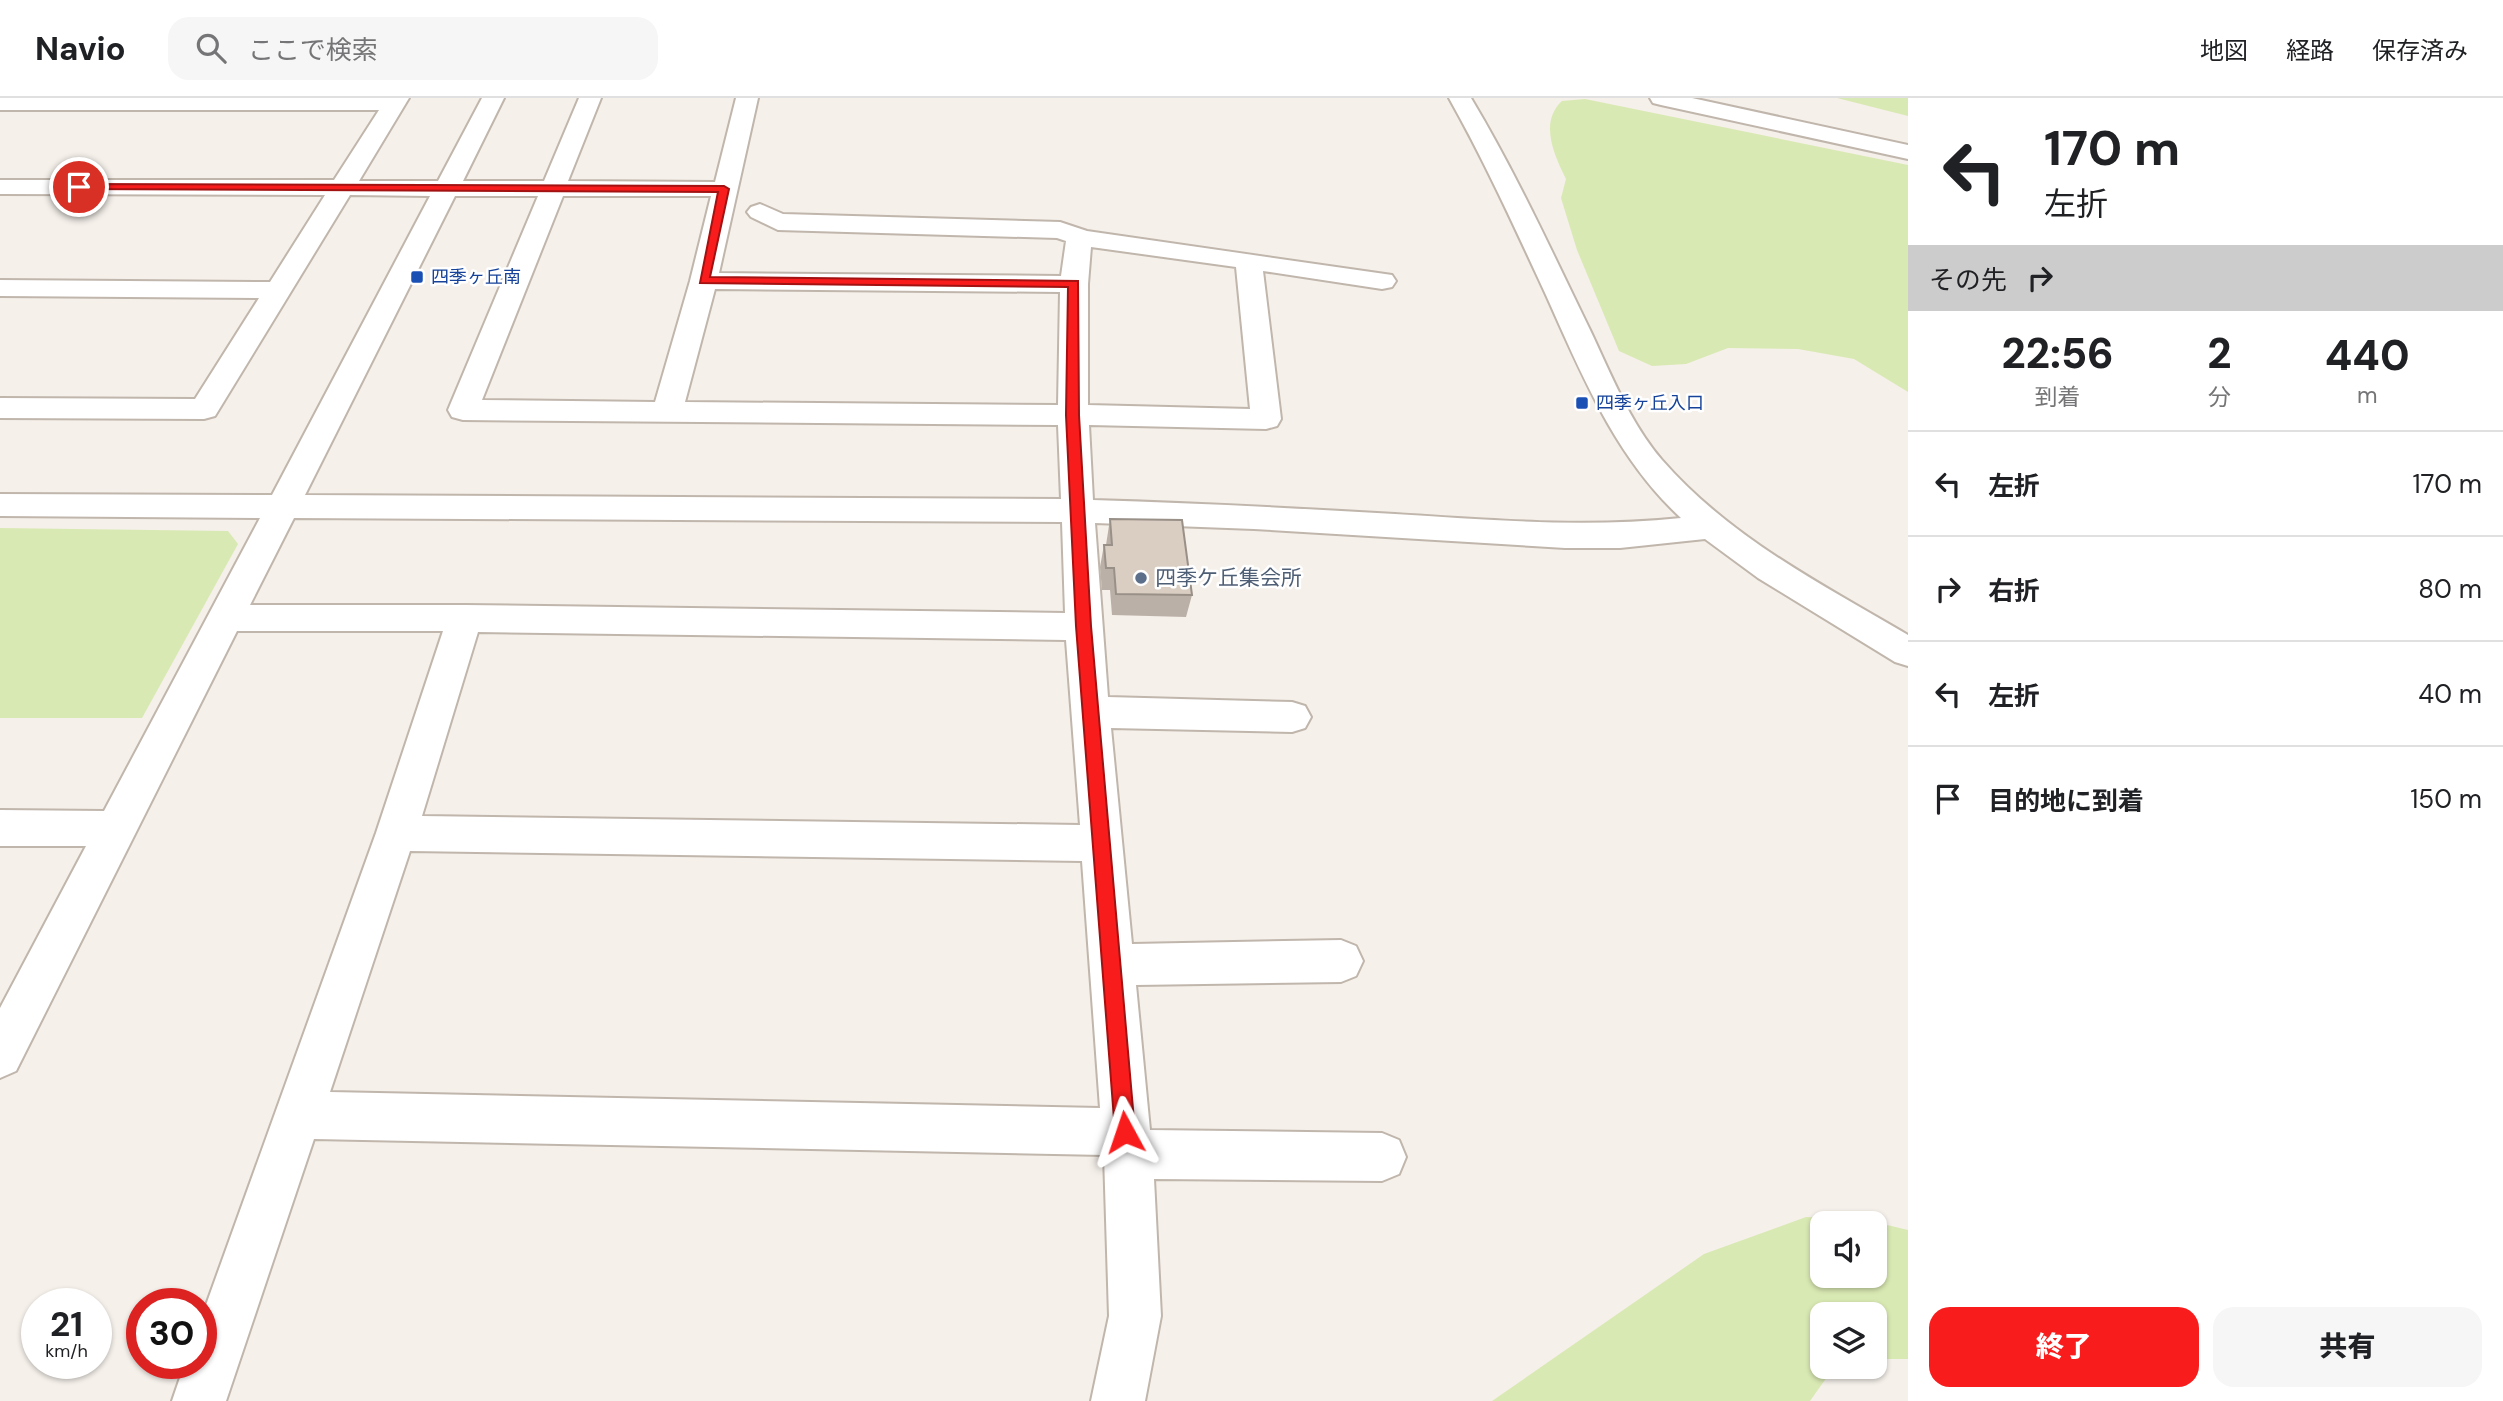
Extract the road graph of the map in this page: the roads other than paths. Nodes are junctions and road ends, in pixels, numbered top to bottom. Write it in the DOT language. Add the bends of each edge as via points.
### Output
graph roads {
  1 [pos="493,98"];
  2 [pos="590,98"];
  3 [pos="747,98"];
  4 [pos="1460,98"];
  5 [pos="1661,98"];
  6 [pos="396,101"];
  7 [pos="0,103"];
  8 [pos="1908,152"];
  9 [pos="0,187"];
  10 [pos="342,188"];
  11 [pos="446,188"];
  12 [pos="551,189"];
  13 [pos="724,189"];
  14 [pos="760,212"];
  15 [pos="1084,239"];
  16 [pos="1249,262"];
  17 [pos="704,281"];
  18 [pos="1382,281"];
  19 [pos="1074,284"];
  20 [pos="0,288"];
  21 [pos="277,290"];
  22 [pos="0,408"];
  23 [pos="667,411"];
  24 [pos="1073,415"];
  25 [pos="0,505"];
  26 [pos="282,506"];
  27 [pos="1079,511"];
  28 [pos="1712,526"];
  29 [pos="226,618"];
  30 [pos="465,618"];
  31 [pos="1083,626"];
  32 [pos="1908,652"];
  33 [pos="1090,712"];
  34 [pos="1292,717"];
  35 [pos="0,828"];
  36 [pos="116,829"];
  37 [pos="396,833"];
  38 [pos="1101,843"];
  39 [pos="1341,961"];
  40 [pos="1111,965"];
  41 [pos="0,1055"];
  42 [pos="299,1115"];
  43 [pos="1126,1143"];
  44 [pos="1382,1157"];
  45 [pos="199,1401"];
  46 [pos="1118,1401"];
  1 -- 11 [label="street"];
  2 -- 12 [label="street"];
  3 -- 13 [label="street"];
  4 -- 28 [label="street" via="1631,439 1676,495"];
  5 -- 8 [label="street"];
  6 -- 7 [label="street"];
  6 -- 10 [label="street"];
  9 -- 10 [label="street"];
  10 -- 11 [label="street"];
  10 -- 21 [label="street"];
  11 -- 12 [label="street"];
  11 -- 26 [label="street"];
  12 -- 13 [label="street"];
  12 -- 23 [label="street" via="463,410"];
  13 -- 17 [label="street"];
  14 -- 15 [label="street" via="778,222 1060,230"];
  15 -- 16 [label="street"];
  15 -- 19 [label="street" via="1077,247"];
  16 -- 18 [label="street"];
  16 -- 24 [label="street" via="1266,419"];
  17 -- 19 [label="street"];
  17 -- 23 [label="street"];
  19 -- 24 [label="street"];
  20 -- 21 [label="street"];
  21 -- 22 [label="street" via="204,409"];
  23 -- 24 [label="street"];
  24 -- 27 [label="street"];
  25 -- 26 [label="street"];
  26 -- 27 [label="street"];
  26 -- 29 [label="street"];
  27 -- 28 [label="street" via="1565,536 1631,536"];
  27 -- 31 [label="street"];
  28 -- 32 [label="street"];
  29 -- 30 [label="street"];
  29 -- 36 [label="street"];
  30 -- 31 [label="street"];
  30 -- 37 [label="street"];
  31 -- 33 [label="street"];
  33 -- 34 [label="street"];
  33 -- 38 [label="street"];
  35 -- 36 [label="street"];
  36 -- 41 [label="street"];
  37 -- 38 [label="street"];
  37 -- 42 [label="street"];
  38 -- 40 [label="street"];
  39 -- 40 [label="street"];
  40 -- 43 [label="street"];
  42 -- 43 [label="street"];
  42 -- 45 [label="street"];
  43 -- 44 [label="street"];
  43 -- 46 [label="street" via="1135,1316"];
}
